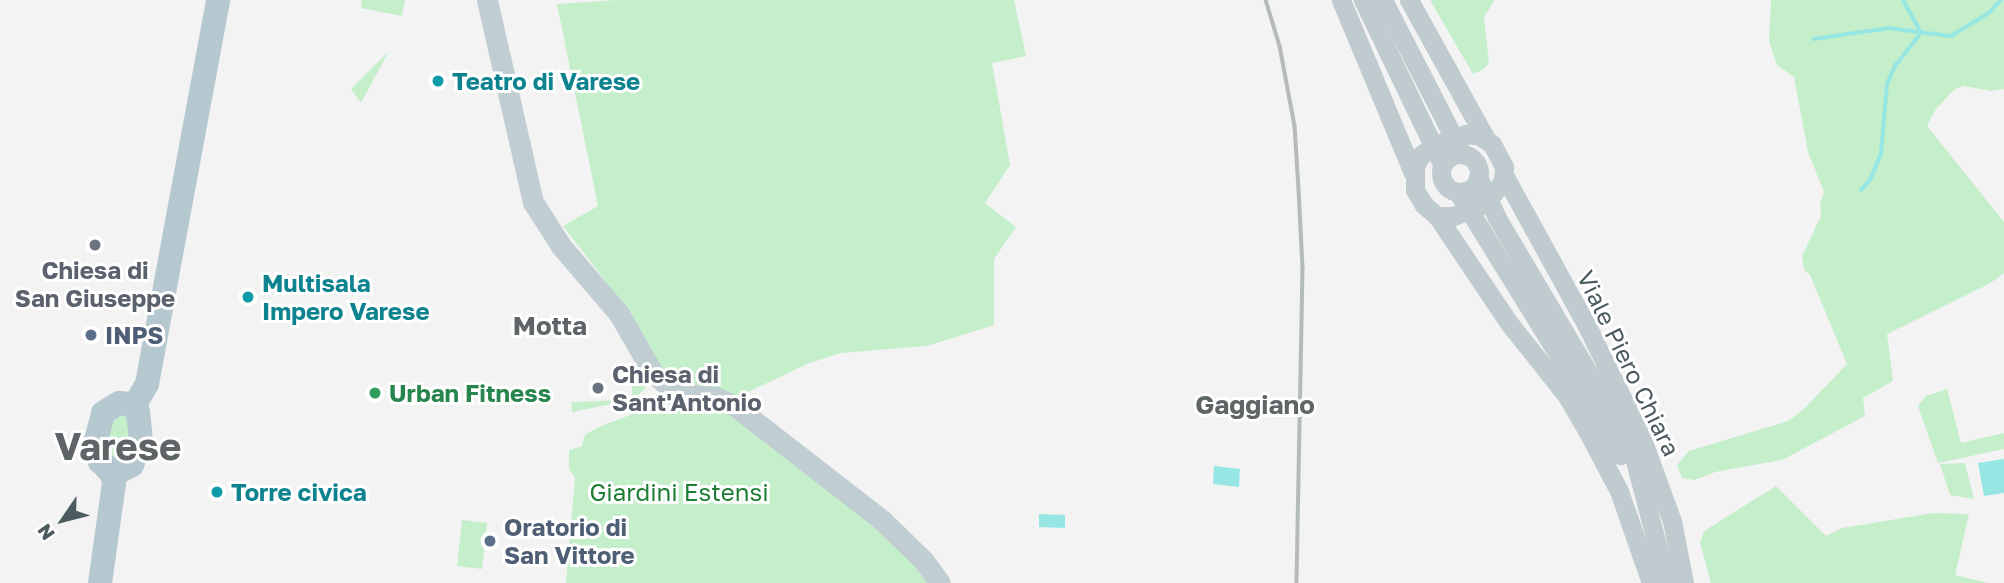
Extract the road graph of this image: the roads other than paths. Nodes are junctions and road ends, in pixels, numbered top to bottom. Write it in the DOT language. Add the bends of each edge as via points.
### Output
graph roads {
  1 [pos="218,0"];
  2 [pos="487,0"];
  3 [pos="1341,0"];
  4 [pos="1363,0"];
  5 [pos="1383,0"];
  6 [pos="1409,0"];
  7 [pos="1486,139"];
  8 [pos="1462,154"];
  9 [pos="1442,164"];
  10 [pos="1413,173"];
  11 [pos="1504,175"];
  12 [pos="1478,177"];
  13 [pos="1459,194"];
  14 [pos="1437,216"];
  15 [pos="129,404"];
  16 [pos="113,470"];
  17 [pos="1644,497"];
  18 [pos="924,561"];
  19 [pos="102,583"];
  20 [pos="940,583"];
  21 [pos="953,583"];
  22 [pos="1651,583"];
  23 [pos="1667,583"];
  24 [pos="1684,583"];
  1 -- 15 [label="main road" via="147,384 137,401"];
  2 -- 18 [label="main road" via="533,202 561,246 619,314 653,373 676,393 715,397 735,406 883,521"];
  3 -- 10 [label="street"];
  4 -- 9 [label="street"];
  5 -- 8 [label="street"];
  6 -- 7 [label="street"];
  7 -- 10 [label="street, bridge" via="1466,134 1443,140 1421,155"];
  7 -- 11 [label="street, bridge" via="1501,159"];
  8 -- 9 [label="street" via="1451,154"];
  8 -- 12 [label="street" via="1474,164"];
  9 -- 13 [label="street" via="1447,185"];
  10 -- 14 [label="street, bridge" via="1419,198"];
  11 -- 14 [label="street, bridge" via="1496,192 1477,207 1454,216"];
  11 -- 24 [label="street, Viale Piero Chiara" via="1642,436 1672,521"];
  12 -- 13 [label="street" via="1472,190"];
  12 -- 17 [label="street, Viale Piero Chiara" via="1497,218 1618,423 1634,457"];
  13 -- 17 [label="street, Viale Piero Chiara"];
  14 -- 22 [label="street" via="1509,323 1567,396 1619,491"];
  15 -- 16 [label="main road" via="140,420 137,457"];
  15 -- 16 [label="main road" via="111,407 100,419 98,459"];
  16 -- 19 [label="main road"];
  17 -- 23 [label="street, Viale Piero Chiara"];
  18 -- 20 [label="main road"];
  18 -- 21 [label="main road"];
}
